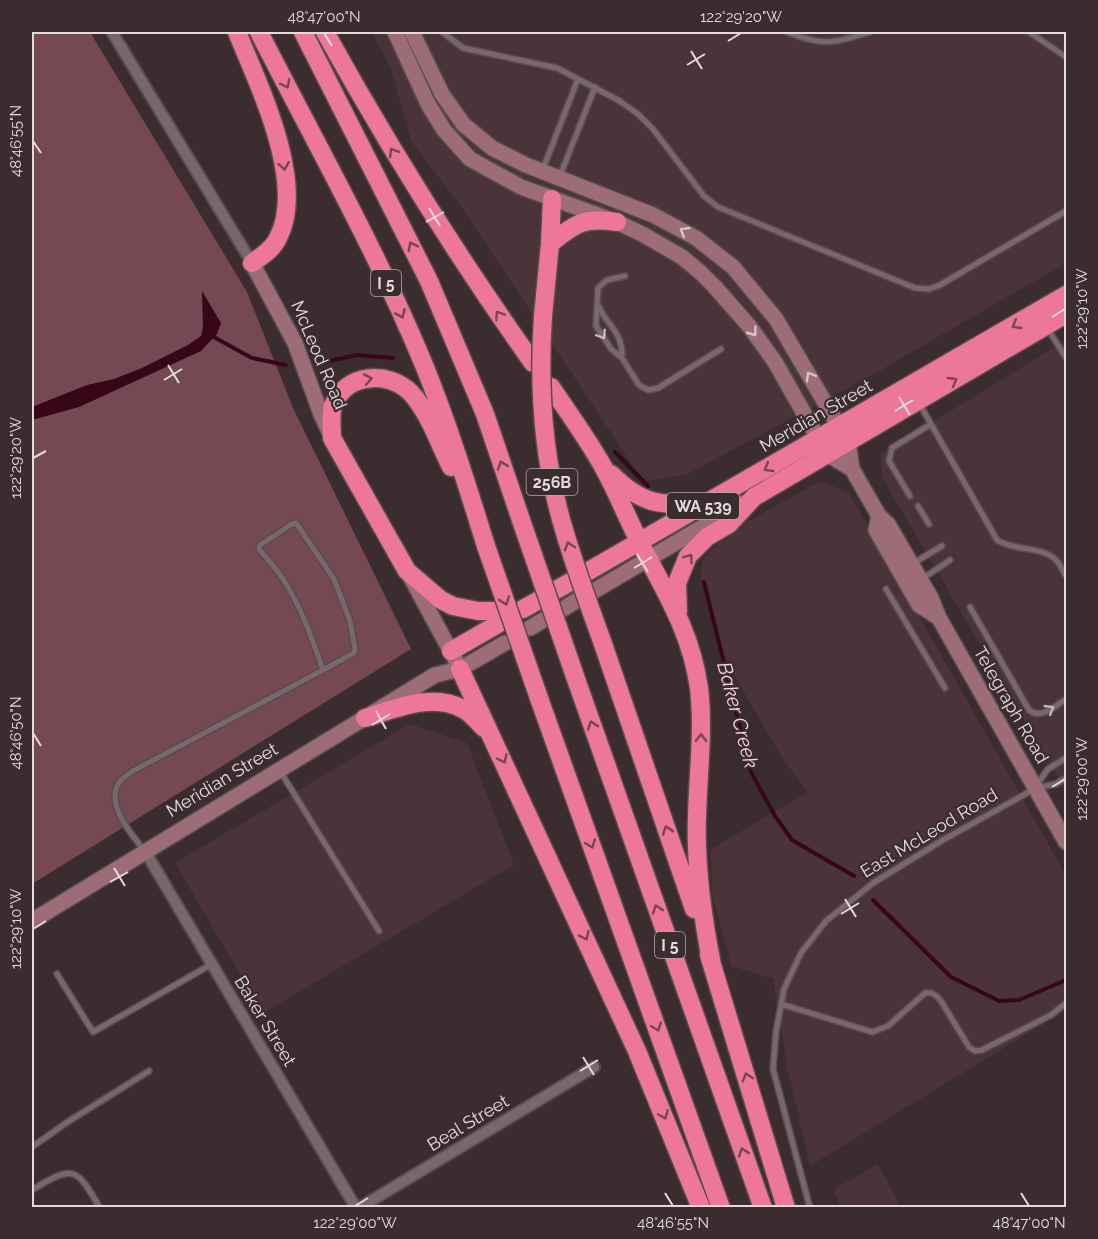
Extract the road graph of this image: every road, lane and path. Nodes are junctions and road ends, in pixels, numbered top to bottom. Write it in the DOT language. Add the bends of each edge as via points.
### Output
graph roads {
  1 [pos="112,32"];
  2 [pos="237,32"];
  3 [pos="259,32"];
  4 [pos="303,32"];
  5 [pos="325,32"];
  6 [pos="396,32"];
  7 [pos="411,32"];
  8 [pos="442,32"];
  9 [pos="787,32"];
  10 [pos="870,32"];
  11 [pos="1029,32"];
  12 [pos="1066,57"];
  13 [pos="578,79"];
  14 [pos="595,87"];
  15 [pos="542,171"];
  16 [pos="560,178"];
  17 [pos="534,191"];
  18 [pos="552,199"];
  19 [pos="1066,211"];
  20 [pos="617,222"];
  21 [pos="550,244"];
  22 [pos="252,262"];
  23 [pos="625,276"];
  24 [pos="1066,295"];
  25 [pos="598,305"];
  26 [pos="1066,305"];
  27 [pos="1066,314"];
  28 [pos="1046,326"];
  29 [pos="722,349"];
  30 [pos="622,358"];
  31 [pos="1066,358"];
  32 [pos="533,363"];
  33 [pos="551,387"];
  34 [pos="918,401"];
  35 [pos="931,424"];
  36 [pos="843,435"];
  37 [pos="332,438"];
  38 [pos="823,447"];
  39 [pos="602,464"];
  40 [pos="852,469"];
  41 [pos="910,496"];
  42 [pos="754,497"];
  43 [pos="708,503"];
  44 [pos="918,506"];
  45 [pos="879,516"];
  46 [pos="929,524"];
  47 [pos="639,542"];
  48 [pos="486,546"];
  49 [pos="942,546"];
  50 [pos="648,559"];
  51 [pos="950,560"];
  52 [pos="911,564"];
  53 [pos="407,571"];
  54 [pos="1066,576"];
  55 [pos="920,580"];
  56 [pos="886,589"];
  57 [pos="556,590"];
  58 [pos="594,591"];
  59 [pos="579,599"];
  60 [pos="970,607"];
  61 [pos="563,609"];
  62 [pos="678,614"];
  63 [pos="939,618"];
  64 [pos="545,619"];
  65 [pos="530,628"];
  66 [pos="505,643"];
  67 [pos="451,651"];
  68 [pos="460,669"];
  69 [pos="323,670"];
  70 [pos="435,675"];
  71 [pos="945,688"];
  72 [pos="1066,699"];
  73 [pos="365,718"];
  74 [pos="492,736"];
  75 [pos="1066,759"];
  76 [pos="279,770"];
  77 [pos="1066,778"];
  78 [pos="1036,788"];
  79 [pos="1066,842"];
  80 [pos="146,851"];
  81 [pos="32,921"];
  82 [pos="379,931"];
  83 [pos="212,964"];
  84 [pos="712,965"];
  85 [pos="57,974"];
  86 [pos="781,1004"];
  87 [pos="1066,1004"];
  88 [pos="594,1067"];
  89 [pos="149,1071"];
  90 [pos="32,1148"];
  91 [pos="32,1190"];
  92 [pos="100,1208"];
  93 [pos="358,1208"];
  94 [pos="701,1208"];
  95 [pos="721,1208"];
  96 [pos="762,1208"];
  97 [pos="786,1208"];
  98 [pos="810,1208"];
  1 -- 22 [label="street, McLeod Road"];
  2 -- 22 [label="highway, one-way" via="275,129 287,195 279,237"];
  3 -- 48 [label="highway, I 5, one-way" via="350,209 423,364"];
  96 -- 4 [label="highway, I 5, one-way, bridge" via="461,354 429,280"];
  32 -- 5 [label="highway, one-way" via="410,181"];
  6 -- 17 [label="street" via="428,104 470,159"];
  7 -- 15 [label="street" via="442,94 463,124 492,148"];
  8 -- 13 [label="lane" via="463,48 556,68"];
  9 -- 10 [label="lane" via="827,43"];
  11 -- 12 [label="lane"];
  13 -- 14 [label="lane"];
  13 -- 15 [label="lane"];
  14 -- 16 [label="lane"];
  14 -- 19 [label="lane" via="638,114 704,196 718,207 915,288 940,285"];
  15 -- 16 [label="street"];
  15 -- 17 [label="street"];
  16 -- 18 [label="street"];
  36 -- 16 [label="street, one-way" via="776,319 733,267 672,224"];
  17 -- 18 [label="street"];
  18 -- 20 [label="street"];
  18 -- 21 [label="highway, 256B"];
  20 -- 21 [label="highway" via="588,220"];
  20 -- 38 [label="street, one-way" via="682,257 715,287 775,362"];
  84 -- 21 [label="highway, 256B, one-way, bridge" via="564,531 549,467 541,360"];
  22 -- 37 [label="street, McLeod Road" via="295,343"];
  23 -- 25 [label="lane" via="601,283"];
  24 -- 36 [label="highway, Meridian Street / WA 539, one-way"];
  25 -- 30 [label="lane" via="620,338"];
  25 -- 30 [label="lane, one-way" via="596,326"];
  26 -- 28 [label="highway" via="1053,313"];
  27 -- 28 [label="highway, Meridian Street / WA 539"];
  28 -- 31 [label="lane"];
  34 -- 28 [label="highway, Meridian Street / WA 539, one-way"];
  29 -- 30 [label="lane" via="658,388 648,390 639,385"];
  33 -- 39 [label="highway"];
  34 -- 35 [label="lane"];
  34 -- 36 [label="highway, Meridian Street / WA 539"];
  35 -- 41 [label="lane" via="892,448 889,461"];
  35 -- 54 [label="lane" via="997,540 1047,554 1056,559"];
  36 -- 38 [label="highway, Meridian Street / WA 539"];
  36 -- 40 [label="street"];
  37 -- 48 [label="highway, one-way" via="333,406 346,388 356,381 378,377 399,384 424,411"];
  37 -- 53 [label="highway, McLeod Road"];
  38 -- 40 [label="street"];
  38 -- 42 [label="highway, Meridian Street / WA 539"];
  38 -- 43 [label="highway, Meridian Street / WA 539, one-way"];
  39 -- 43 [label="highway" via="644,499 669,505"];
  39 -- 47 [label="highway"];
  40 -- 45 [label="street, Telegraph Road"];
  42 -- 50 [label="street, Meridian Street / WA 539"];
  62 -- 42 [label="highway, one-way" via="677,583 688,556 707,537 729,524"];
  43 -- 47 [label="highway, Meridian Street / WA 539"];
  44 -- 46 [label="lane"];
  45 -- 52 [label="street, Telegraph Road" via="888,524"];
  45 -- 63 [label="street, Telegraph Road" via="876,530 919,605"];
  47 -- 50 [label="highway"];
  47 -- 57 [label="highway, Meridian Street / WA 539"];
  48 -- 95 [label="highway, I 5, one-way, bridge"];
  49 -- 52 [label="lane"];
  50 -- 58 [label="street, Meridian Street / WA 539"];
  50 -- 62 [label="highway"];
  51 -- 55 [label="lane"];
  52 -- 55 [label="street, Telegraph Road"];
  53 -- 67 [label="street, McLeod Road"];
  53 -- 67 [label="highway, Meridian Street" via="441,600 496,617"];
  55 -- 63 [label="street, Telegraph Road"];
  56 -- 71 [label="lane"];
  59 -- 61 [label="street"];
  60 -- 72 [label="lane, one-way" via="1029,710 1040,715"];
  84 -- 62 [label="highway, one-way" via="698,876 699,689"];
  63 -- 78 [label="street, Telegraph Road"];
  64 -- 65 [label="street"];
  66 -- 68 [label="street, Meridian Street"];
  67 -- 68 [label="street, McLeod Road"];
  67 -- 70 [label="street, Meridian Street"];
  68 -- 70 [label="street, Meridian Street"];
  68 -- 74 [label="highway"];
  69 -- 69 [label="lane" via="354,653 350,621 334,579 296,524 292,524 259,549 292,594"];
  69 -- 80 [label="lane" via="119,782 116,793 124,826"];
  70 -- 73 [label="street, Meridian Street"];
  73 -- 74 [label="highway" via="416,703 442,702 464,709"];
  73 -- 76 [label="street, Meridian Street"];
  74 -- 94 [label="highway, one-way" via="637,1051"];
  75 -- 78 [label="lane" via="1048,769"];
  76 -- 80 [label="street, Meridian Street"];
  76 -- 82 [label="lane"];
  77 -- 78 [label="lane"];
  78 -- 79 [label="street, Telegraph Road"];
  78 -- 86 [label="lane, East McLeod Road" via="873,883 826,921 801,953 784,988"];
  80 -- 81 [label="street, Meridian Street"];
  80 -- 83 [label="street, Baker Street"];
  83 -- 85 [label="lane" via="93,1032"];
  83 -- 93 [label="street, Baker Street"];
  97 -- 84 [label="highway, one-way"];
  86 -- 87 [label="lane" via="872,1032 888,1026 930,992 941,1001 975,1051"];
  86 -- 98 [label="lane, East McLeod Road" via="773,1069"];
  88 -- 93 [label="street, Beal Street"];
  89 -- 90 [label="lane"];
  91 -- 92 [label="lane" via="57,1175 77,1174"];
}
